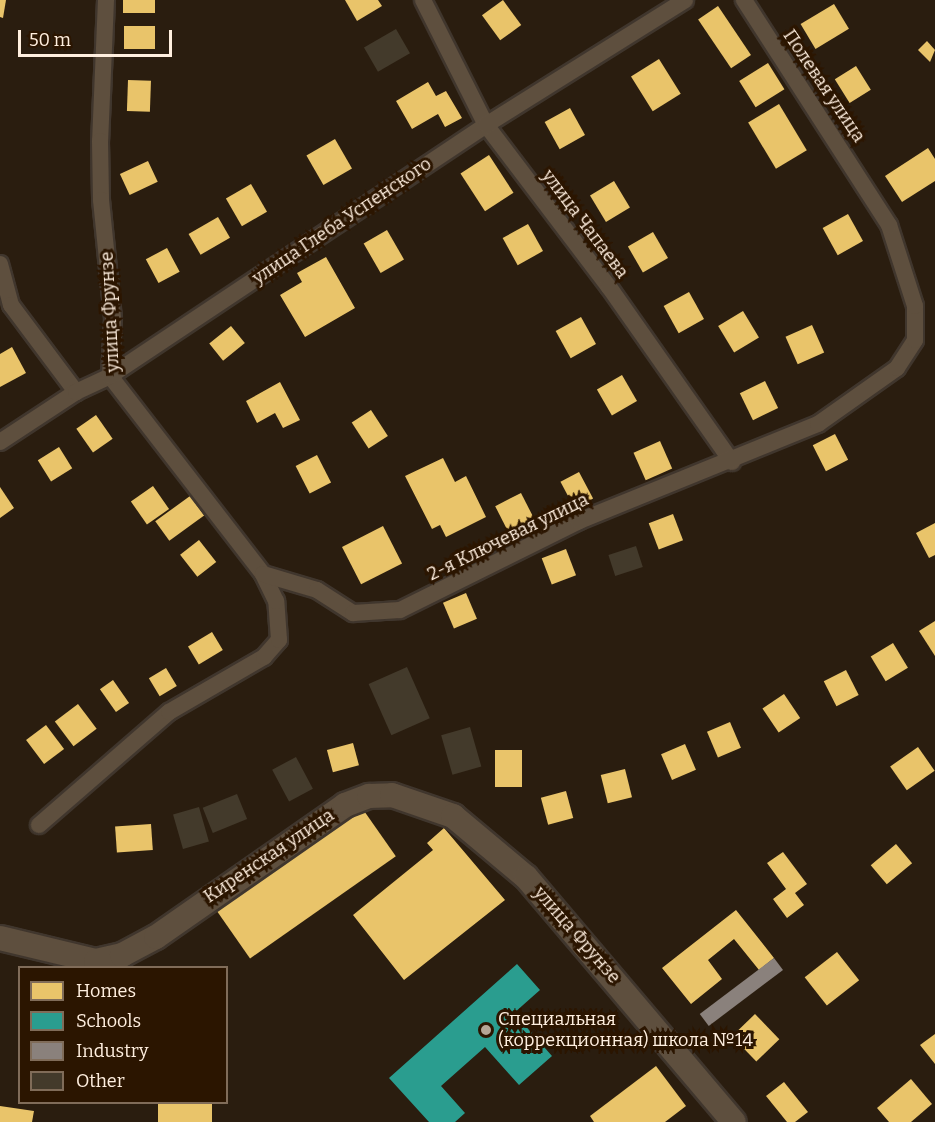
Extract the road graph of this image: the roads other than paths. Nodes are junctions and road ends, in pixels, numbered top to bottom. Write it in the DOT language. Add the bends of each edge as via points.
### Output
graph roads {
  1 [pos="106,0"];
  2 [pos="423,0"];
  3 [pos="685,0"];
  4 [pos="744,0"];
  5 [pos="486,125"];
  6 [pos="852,163"];
  7 [pos="0,264"];
  8 [pos="110,376"];
  9 [pos="76,392"];
  10 [pos="0,442"];
  11 [pos="732,462"];
  12 [pos="263,574"];
  13 [pos="453,816"];
  14 [pos="39,825"];
  15 [pos="0,938"];
  16 [pos="734,1122"];
  1 -- 8 [label="street, улица Фрунзе" via="100,141 101,200 113,319"];
  2 -- 5 [label="street, улица Чапаева"];
  3 -- 5 [label="street, улица Глеба Успенского"];
  4 -- 6 [label="street, Полевая улица"];
  5 -- 8 [label="street, улица Глеба Успенского"];
  5 -- 11 [label="street, улица Чапаева" via="609,287"];
  6 -- 11 [label="street, 2-я Ключевая улица" via="889,225 902,259 915,306 915,340 897,368 818,424"];
  7 -- 9 [label="street" via="11,304"];
  8 -- 9 [label="street, улица Глеба Успенского"];
  8 -- 12 [label="street, улица Фрунзе"];
  9 -- 10 [label="street, улица Глеба Успенского"];
  11 -- 12 [label="street, 2-я Ключевая улица" via="579,521 400,610 353,613 317,590"];
  12 -- 14 [label="street" via="276,601 279,640 264,657 169,712"];
  13 -- 15 [label="street, Киренская улица" via="392,795 369,796 345,805 156,937 122,955 96,961"];
  13 -- 16 [label="street, улица Фрунзе" via="526,877"];
}
